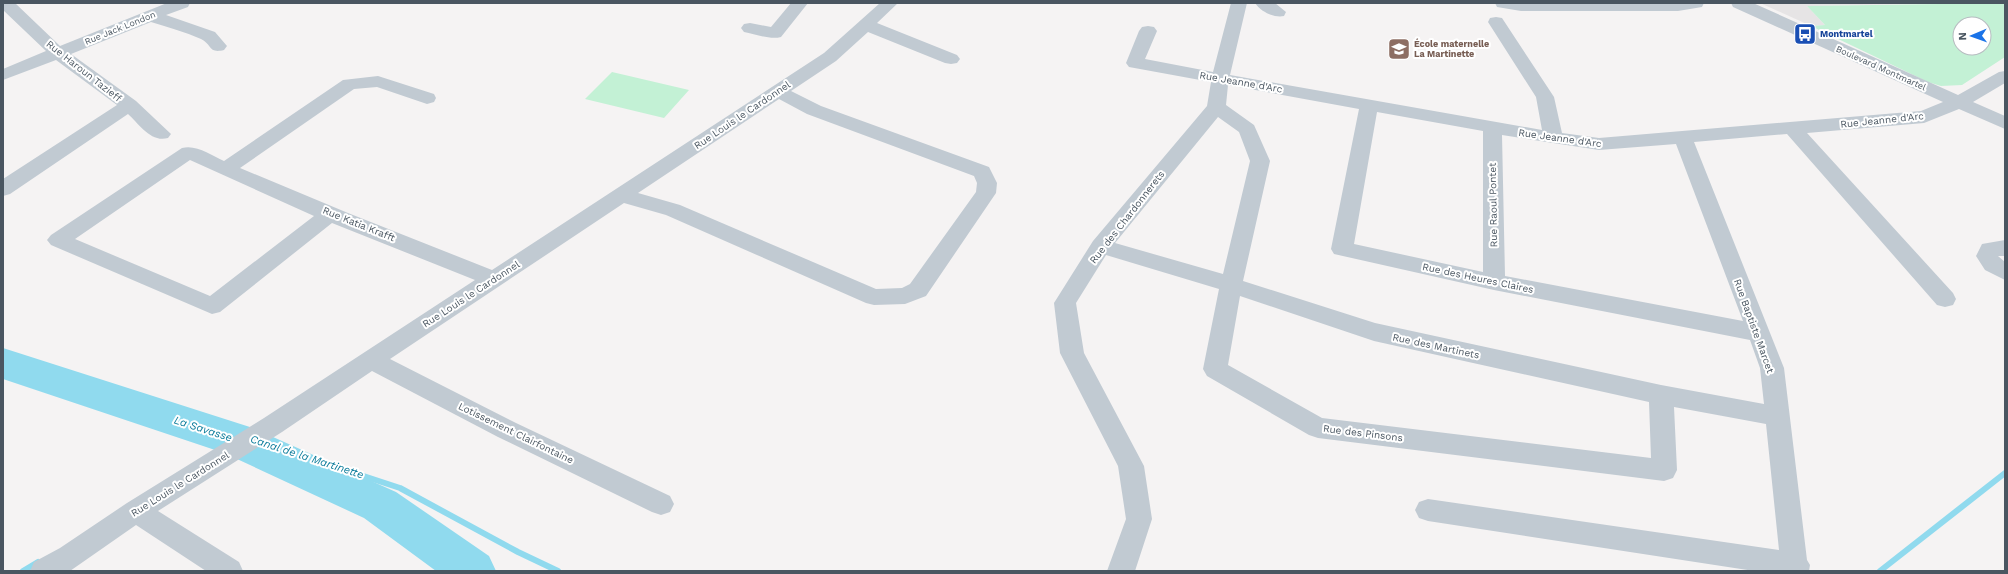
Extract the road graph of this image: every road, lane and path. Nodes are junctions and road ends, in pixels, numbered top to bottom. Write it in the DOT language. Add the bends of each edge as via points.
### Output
graph roads {
  1 [pos="5,3"];
  2 [pos="182,3"];
  3 [pos="800,3"];
  4 [pos="1239,3"];
  5 [pos="1263,3"];
  6 [pos="1503,3"];
  7 [pos="1696,3"];
  8 [pos="1739,3"];
  9 [pos="883,4"];
  10 [pos="1278,12"];
  11 [pos="151,16"];
  12 [pos="1496,22"];
  13 [pos="866,25"];
  14 [pos="750,28"];
  15 [pos="1148,30"];
  16 [pos="218,46"];
  17 [pos="63,56"];
  18 [pos="951,59"];
  19 [pos="3,75"];
  20 [pos="2005,76"];
  21 [pos="1220,79"];
  22 [pos="3,80"];
  23 [pos="778,91"];
  24 [pos="427,98"];
  25 [pos="1957,103"];
  26 [pos="129,105"];
  27 [pos="1369,105"];
  28 [pos="1216,107"];
  29 [pos="2005,124"];
  30 [pos="1492,127"];
  31 [pos="1793,129"];
  32 [pos="161,134"];
  33 [pos="1553,138"];
  34 [pos="1683,138"];
  35 [pos="35,166"];
  36 [pos="225,169"];
  37 [pos="3,172"];
  38 [pos="3,189"];
  39 [pos="620,195"];
  40 [pos="331,213"];
  41 [pos="1102,246"];
  42 [pos="2005,248"];
  43 [pos="2005,272"];
  44 [pos="494,279"];
  45 [pos="1494,282"];
  46 [pos="1231,285"];
  47 [pos="1945,298"];
  48 [pos="1758,333"];
  49 [pos="371,360"];
  50 [pos="1661,395"];
  51 [pos="1778,416"];
  52 [pos="661,504"];
  53 [pos="1428,510"];
  54 [pos="136,511"];
  55 [pos="1796,568"];
  56 [pos="44,571"];
  57 [pos="229,571"];
  58 [pos="1121,571"];
  1 -- 17 [label="street, Rue Haroun Tazieff"];
  2 -- 11 [label="street, Rue Jack London"];
  3 -- 14 [label="street" via="775,33"];
  4 -- 21 [label="street"];
  5 -- 10 [label="street"];
  6 -- 7 [label="street" via="1521,6 1678,6"];
  8 -- 25 [label="street, Boulevard Montmartel"];
  9 -- 13 [label="street, Rue Louis le Cardonnel"];
  11 -- 16 [label="street" via="209,36"];
  11 -- 17 [label="street, Rue Jack London"];
  12 -- 33 [label="street" via="1545,97"];
  13 -- 18 [label="street"];
  13 -- 23 [label="street, Rue Louis le Cardonnel" via="830,57"];
  15 -- 21 [label="street, Rue Jeanne d'Arc" via="1135,63"];
  17 -- 19 [label="street"];
  17 -- 22 [label="street" via="7,84"];
  17 -- 26 [label="street, Rue Haroun Tazieff"];
  20 -- 25 [label="street, Rue Jeanne d'Arc"];
  21 -- 27 [label="street, Rue Jeanne d'Arc"];
  21 -- 28 [label="street"];
  23 -- 39 [label="street, Rue Louis le Cardonnel"];
  23 -- 39 [label="street" via="814,110 982,172 987,183 986,193 918,290 905,296 874,297 673,210"];
  24 -- 36 [label="street" via="378,81 349,84"];
  25 -- 29 [label="street, Boulevard Montmartel"];
  25 -- 31 [label="street, Rue Jeanne d'Arc" via="1924,117"];
  26 -- 32 [label="street, Rue Haroun Tazieff"];
  26 -- 35 [label="street, Rue Haroun Tazieff"];
  27 -- 30 [label="street, Rue Jeanne d'Arc"];
  27 -- 45 [label="street, Rue des Heures Claires" via="1342,249"];
  28 -- 41 [label="street, Rue des Chardonnerets"];
  28 -- 46 [label="street, Rue des Pinsons" via="1247,129 1260,161"];
  30 -- 33 [label="street, Rue Jeanne d'Arc"];
  30 -- 45 [label="street, Rue Raoul Pontet"];
  31 -- 34 [label="street, Rue Jeanne d'Arc"];
  31 -- 47 [label="street"];
  33 -- 34 [label="street, Rue Jeanne d'Arc" via="1599,144"];
  34 -- 48 [label="street, Rue Baptiste Marcet"];
  35 -- 37 [label="street, Rue Haroun Tazieff"];
  35 -- 38 [label="street, Rue Haroun Tazieff"];
  36 -- 40 [label="street, Rue Katia Krafft"];
  36 -- 40 [label="street, Rue Katia Krafft" via="189,152 58,240 212,306"];
  39 -- 44 [label="street, Rue Louis le Cardonnel"];
  40 -- 44 [label="street, Rue Katia Krafft"];
  41 -- 46 [label="street, Rue des Martinets"];
  41 -- 58 [label="street, Rue des Chardonnerets" via="1065,303 1072,353 1131,466 1138,519"];
  42 -- 43 [label="street" via="1990,249 1987,256 1993,265"];
  44 -- 49 [label="street, Rue Louis le Cardonnel"];
  45 -- 48 [label="street, Rue des Heures Claires"];
  46 -- 50 [label="street, Rue des Martinets" via="1374,332"];
  46 -- 50 [label="street, Rue des Pinsons" via="1215,369 1318,428 1664,470"];
  48 -- 51 [label="street, Rue Baptiste Marcet" via="1772,368"];
  49 -- 52 [label="street, Lotissement Clairfontaine" via="507,430"];
  49 -- 54 [label="street, Rue Louis le Cardonnel"];
  50 -- 51 [label="street, Rue des Martinets"];
  51 -- 55 [label="street, Rue Baptiste Marcet"];
  53 -- 55 [label="street"];
  54 -- 56 [label="street, Rue Louis le Cardonnel" via="70,557"];
  54 -- 57 [label="street"];
}
